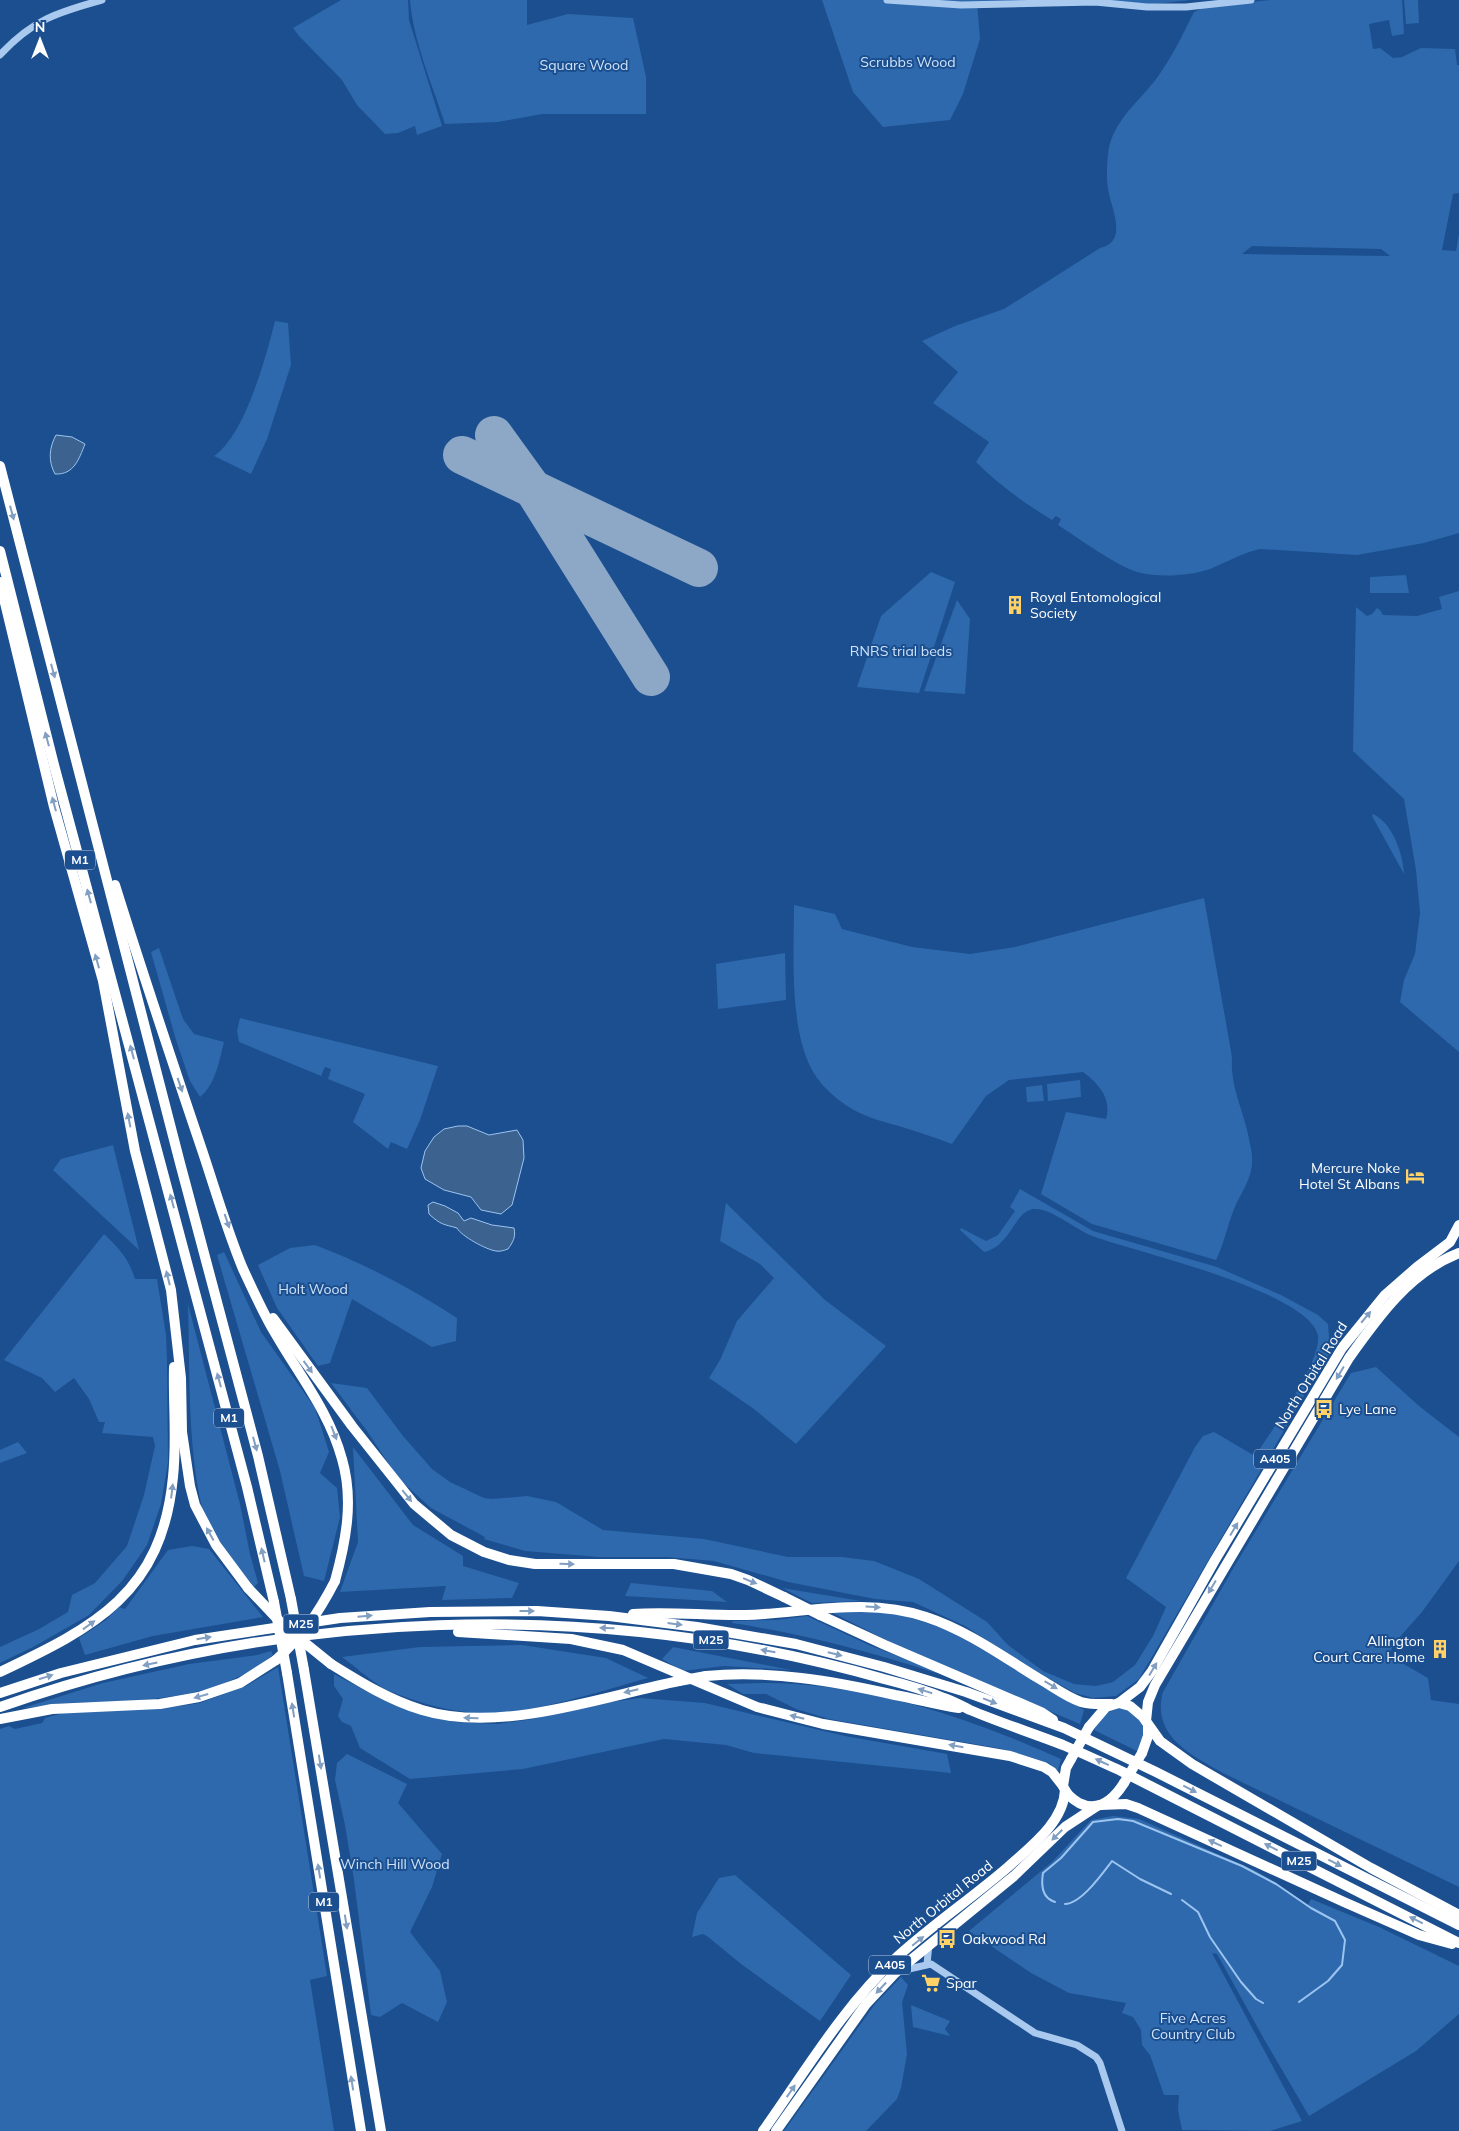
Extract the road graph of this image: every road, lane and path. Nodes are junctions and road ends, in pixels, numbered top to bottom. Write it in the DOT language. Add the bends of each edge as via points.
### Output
graph roads {
  1 [pos="102,0"];
  2 [pos="887,0"];
  3 [pos="1251,0"];
  4 [pos="0,55"];
  5 [pos="0,466"];
  6 [pos="0,552"];
  7 [pos="0,582"];
  8 [pos="79,770"];
  9 [pos="1458,1232"];
  10 [pos="1459,1254"];
  11 [pos="250,1284"];
  12 [pos="176,1326"];
  13 [pos="609,1616"];
  14 [pos="423,1626"];
  15 [pos="0,1672"];
  16 [pos="0,1693"];
  17 [pos="1115,1704"];
  18 [pos="0,1707"];
  19 [pos="970,1710"];
  20 [pos="0,1720"];
  21 [pos="1147,1723"];
  22 [pos="1064,1728"];
  23 [pos="1064,1788"];
  24 [pos="1098,1806"];
  25 [pos="1459,1916"];
  26 [pos="1459,1925"];
  27 [pos="929,1943"];
  28 [pos="1459,1945"];
  29 [pos="927,1964"];
  30 [pos="895,1972"];
  31 [pos="361,2131"];
  32 [pos="381,2131"];
  33 [pos="763,2131"];
  34 [pos="776,2131"];
  35 [pos="1122,2131"];
  1 -- 4 [label="street" via="34,24"];
  2 -- 3 [label="street" via="961,5 1095,2 1147,7 1186,7"];
  5 -- 8 [label="highway, M1, one-way"];
  31 -- 6 [label="highway, M1, one-way, bridge" via="274,1602 247,1487"];
  12 -- 7 [label="highway, one-way" via="171,1290 135,1151 103,981 54,807"];
  8 -- 11 [label="highway, one-way" via="158,1020"];
  8 -- 32 [label="highway, M1, one-way, bridge" via="258,1456 291,1599"];
  17 -- 9 [label="highway, North Orbital Road / A405, one-way" via="1145,1682 1346,1342 1385,1295"];
  10 -- 21 [label="highway, North Orbital Road / A405, one-way" via="1432,1266 1410,1284 1349,1358 1155,1685 1148,1702"];
  11 -- 20 [label="highway, one-way, bridge" via="274,1332 321,1405 333,1430 347,1480 349,1509 344,1549 335,1581 320,1612 276,1660 240,1683 199,1697 160,1704 52,1709"];
  11 -- 22 [label="highway, one-way, bridge" via="352,1426 414,1504 451,1535 484,1552 535,1564 674,1564 731,1574 884,1645 1041,1712"];
  15 -- 12 [label="highway, one-way" via="78,1633 105,1614 119,1602 152,1557 170,1505"];
  19 -- 12 [label="highway, one-way, bridge" via="866,1688 741,1674 679,1681 539,1712 475,1718 442,1715 406,1705 367,1687 331,1664 284,1626 248,1588 216,1545 193,1495 182,1432"];
  16 -- 13 [label="highway, M25, one-way" via="61,1673 195,1640 340,1618 430,1612 536,1611"];
  13 -- 17 [label="highway, M25, one-way" via="652,1613 749,1615 834,1606 894,1608 945,1624 1075,1699 1090,1704"];
  13 -- 22 [label="highway, M25, one-way" via="796,1644 957,1689"];
  14 -- 18 [label="highway, M25, one-way" via="276,1640 198,1654 72,1684"];
  19 -- 14 [label="highway, M25, one-way" via="943,1697 883,1678 786,1654 698,1638 615,1628"];
  23 -- 14 [label="highway, M25, one-way" via="1044,1767 1010,1756 822,1724 757,1707 616,1648 571,1639 458,1632"];
  17 -- 21 [label="highway" via="1133,1708"];
  17 -- 23 [label="highway, North Orbital Road, bridge" via="1101,1710 1089,1727 1066,1768"];
  28 -- 19 [label="highway, M25, one-way" via="1121,1771 1066,1746"];
  21 -- 24 [label="highway, North Orbital Road, bridge" via="1148,1736 1142,1753 1113,1798"];
  21 -- 25 [label="highway, M25" via="1160,1741 1192,1764"];
  22 -- 26 [label="highway, M25, one-way"];
  23 -- 24 [label="highway" via="1079,1803"];
  33 -- 23 [label="highway, North Orbital Road / A405, one-way" via="863,1993 897,1957 1026,1852 1055,1820"];
  24 -- 27 [label="highway, North Orbital Road / A405, one-way" via="1065,1827 1014,1876"];
  28 -- 24 [label="highway, M25, one-way" via="1419,1935 1138,1808 1126,1804"];
  27 -- 29 [label="street"];
  27 -- 30 [label="highway, North Orbital Road / A405"];
  29 -- 30 [label="street"];
  29 -- 35 [label="street" via="1035,2033 1076,2045 1092,2054 1100,2063"];
  30 -- 34 [label="highway, North Orbital Road / A405, one-way" via="866,2004"];
}
